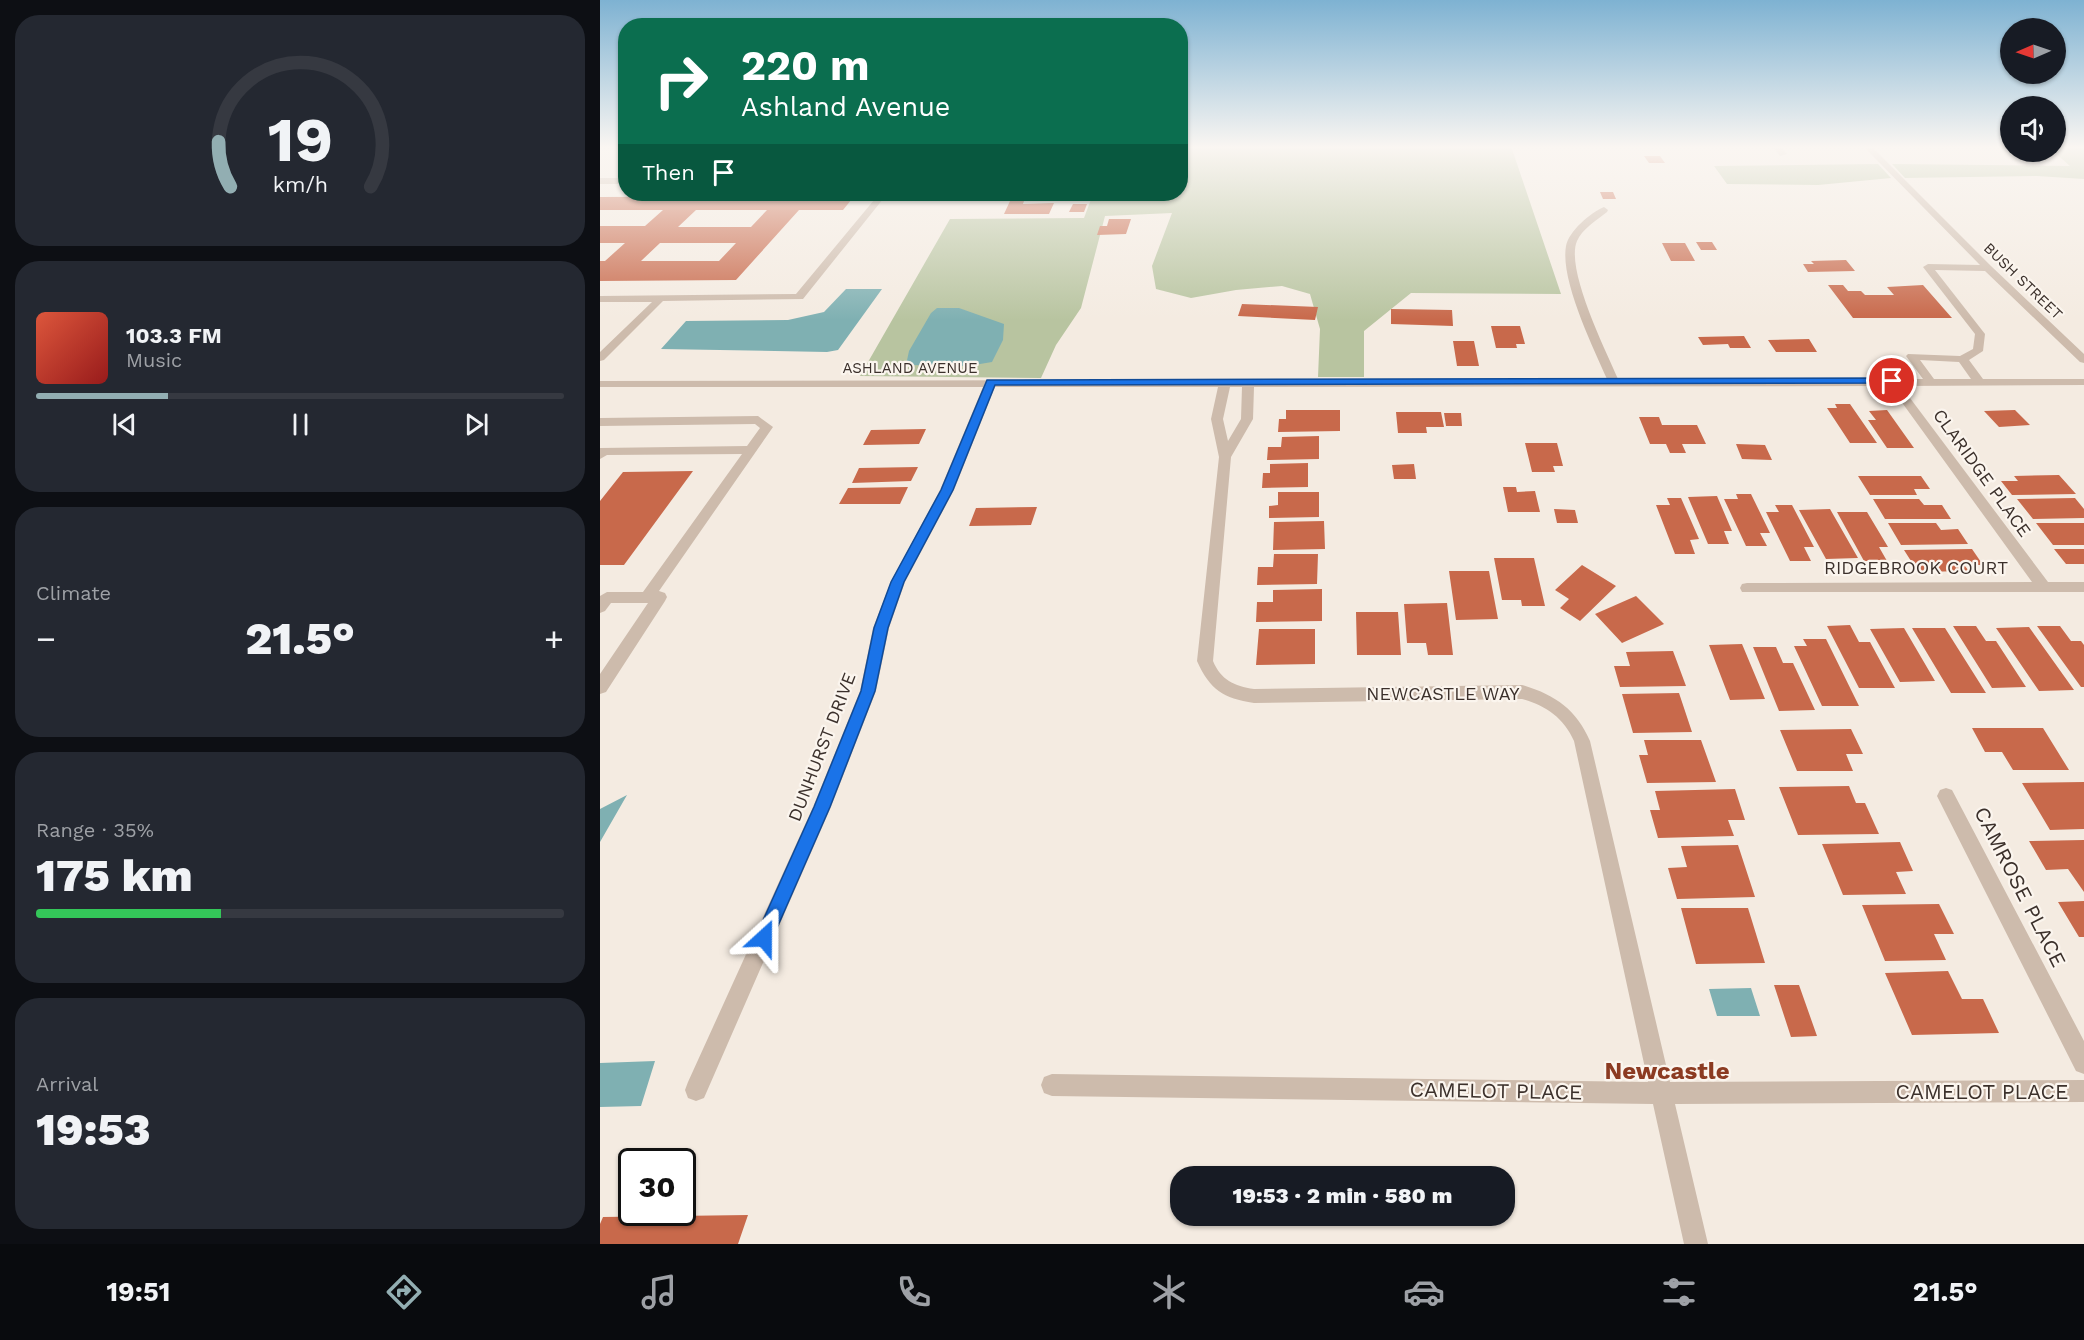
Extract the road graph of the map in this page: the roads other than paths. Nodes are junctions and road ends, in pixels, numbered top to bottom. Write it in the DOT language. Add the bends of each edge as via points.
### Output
graph roads {
  1 [pos="875,204"];
  2 [pos="1925,204"];
  3 [pos="1604,210"];
  4 [pos="1988,268"];
  5 [pos="661,298"];
  6 [pos="600,299"];
  7 [pos="600,358"];
  8 [pos="1962,359"];
  9 [pos="2084,360"];
  10 [pos="1613,381"];
  11 [pos="1892,381"];
  12 [pos="1930,381"];
  13 [pos="1979,381"];
  14 [pos="991,382"];
  15 [pos="1225,382"];
  16 [pos="1248,382"];
  17 [pos="2084,382"];
  18 [pos="600,384"];
  19 [pos="600,422"];
  20 [pos="751,450"];
  21 [pos="600,455"];
  22 [pos="1225,457"];
  23 [pos="2044,587"];
  24 [pos="2084,587"];
  25 [pos="1747,588"];
  26 [pos="647,598"];
  27 [pos="600,607"];
  28 [pos="600,687"];
  29 [pos="1946,796"];
  30 [pos="2084,1063"];
  31 [pos="1052,1085"];
  32 [pos="696,1090"];
  33 [pos="2084,1092"];
  34 [pos="1662,1093"];
  35 [pos="1696,1244"];
  1 -- 5 [label="street" via="799,297"];
  2 -- 4 [label="street, BUSH STREET"];
  3 -- 10 [label="street" via="1571,243 1570,260 1584,310"];
  4 -- 8 [label="street" via="1928,267 1980,334 1978,351"];
  4 -- 9 [label="street, BUSH STREET"];
  5 -- 6 [label="street"];
  5 -- 7 [label="street"];
  8 -- 12 [label="street" via="1912,356"];
  8 -- 13 [label="street"];
  10 -- 11 [label="street, ASHLAND AVENUE"];
  10 -- 16 [label="street, ASHLAND AVENUE"];
  11 -- 12 [label="street, ASHLAND AVENUE"];
  11 -- 23 [label="street, CLARIDGE PLACE"];
  12 -- 13 [label="street, ASHLAND AVENUE"];
  13 -- 17 [label="street, ASHLAND AVENUE"];
  14 -- 15 [label="street, ASHLAND AVENUE"];
  14 -- 18 [label="street, ASHLAND AVENUE"];
  14 -- 32 [label="street, DUNHURST DRIVE" via="947,490 898,582 881,628 864,700 822,807"];
  15 -- 16 [label="street, ASHLAND AVENUE"];
  15 -- 22 [label="street, NEWCASTLE WAY" via="1217,419"];
  16 -- 22 [label="street, NEWCASTLE WAY" via="1247,419"];
  19 -- 20 [label="street" via="758,420 767,427"];
  20 -- 21 [label="street" via="604,451"];
  20 -- 26 [label="street"];
  22 -- 34 [label="street, NEWCASTLE WAY" via="1205,661 1222,687 1254,696 1522,692 1548,701 1570,718 1582,741"];
  23 -- 24 [label="street, RIDGEBROOK COURT"];
  23 -- 25 [label="street, RIDGEBROOK COURT"];
  26 -- 27 [label="street" via="606,598"];
  26 -- 28 [label="street" via="660,597"];
  29 -- 30 [label="street, CAMROSE PLACE"];
  31 -- 34 [label="street, CAMELOT PLACE"];
  33 -- 34 [label="street, CAMELOT PLACE"];
  34 -- 35 [label="street, NEWCASTLE WAY"];
}
